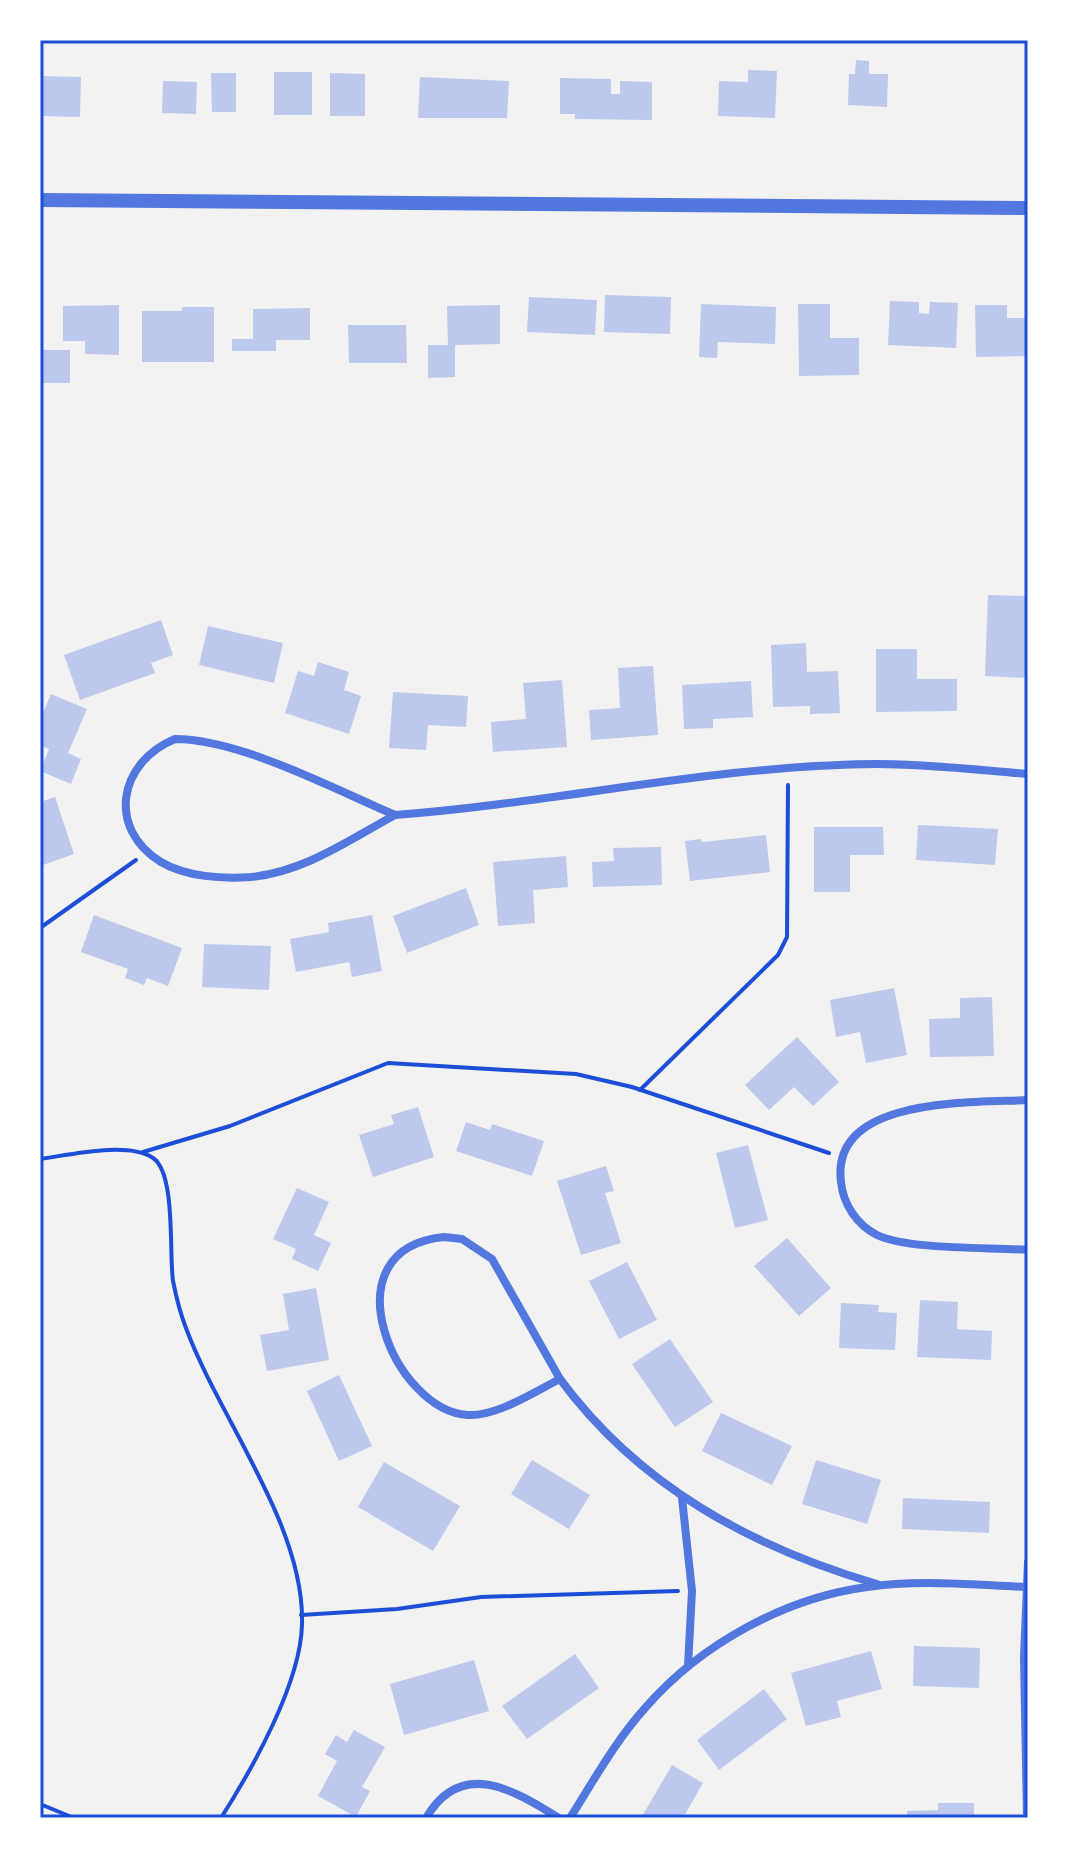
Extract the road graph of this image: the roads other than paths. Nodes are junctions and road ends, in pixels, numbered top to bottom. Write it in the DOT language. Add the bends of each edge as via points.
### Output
graph roads {
  1 [pos="40,200"];
  2 [pos="1028,208"];
  3 [pos="1028,774"];
  4 [pos="395,815"];
  5 [pos="1028,1100"];
  6 [pos="1028,1250"];
  7 [pos="560,1379"];
  8 [pos="682,1498"];
  9 [pos="1028,1562"];
  10 [pos="881,1585"];
  11 [pos="1026,1587"];
  12 [pos="688,1666"];
  13 [pos="426,1818"];
  14 [pos="559,1818"];
  15 [pos="570,1818"];
  16 [pos="1027,1818"];
  1 -- 2 [label="street"];
  3 -- 4 [label="street" via="906,765 789,769"];
  4 -- 4 [label="street" via="319,857 274,873 212,877 164,864 148,852 130,828 128,787 144,757 175,739 201,739"];
  5 -- 6 [label="street" via="880,1116 855,1134 842,1159 840,1180 852,1214 875,1234 900,1241"];
  7 -- 7 [label="street" via="506,1280 479,1248 462,1239 430,1238 389,1266 379,1292 381,1323 417,1389 436,1407 473,1415"];
  7 -- 8 [label="street" via="603,1432"];
  8 -- 10 [label="street" via="760,1542"];
  8 -- 12 [label="street" via="692,1591"];
  9 -- 11 [label="street"];
  10 -- 11 [label="street"];
  10 -- 12 [label="street" via="770,1616"];
  11 -- 16 [label="street"];
  12 -- 15 [label="street" via="628,1729"];
  13 -- 14 [label="street" via="457,1789 488,1784 505,1787"];
}
